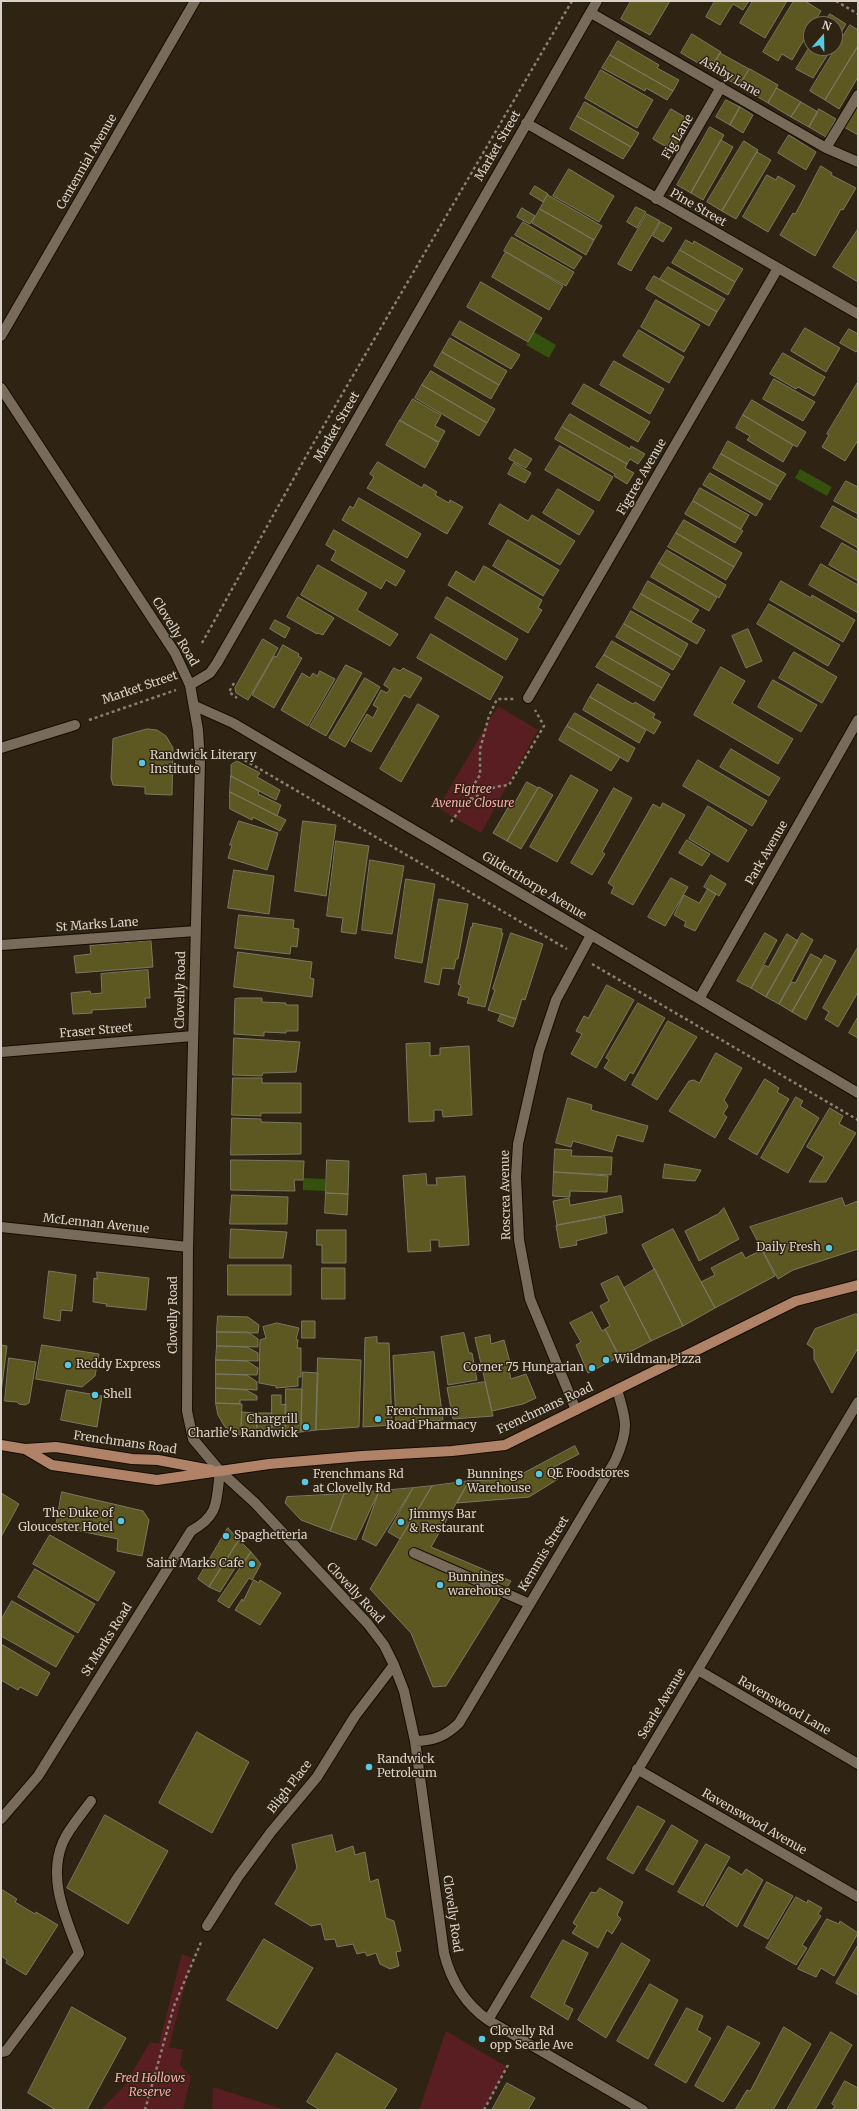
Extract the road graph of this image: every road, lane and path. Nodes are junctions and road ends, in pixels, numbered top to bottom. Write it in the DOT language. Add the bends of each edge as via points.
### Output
graph roads {
  1 [pos="195,1"];
  2 [pos="572,1"];
  3 [pos="597,1"];
  4 [pos="836,1"];
  5 [pos="591,13"];
  6 [pos="858,14"];
  7 [pos="721,87"];
  8 [pos="858,95"];
  9 [pos="526,123"];
  10 [pos="826,148"];
  11 [pos="858,162"];
  12 [pos="656,199"];
  13 [pos="778,268"];
  14 [pos="858,314"];
  15 [pos="1,336"];
  16 [pos="1,388"];
  17 [pos="202,643"];
  18 [pos="234,683"];
  19 [pos="190,685"];
  20 [pos="237,698"];
  21 [pos="528,698"];
  22 [pos="195,706"];
  23 [pos="858,720"];
  24 [pos="75,725"];
  25 [pos="1,748"];
  26 [pos="229,751"];
  27 [pos="471,800"];
  28 [pos="451,822"];
  29 [pos="196,931"];
  30 [pos="591,935"];
  31 [pos="1,946"];
  32 [pos="580,956"];
  33 [pos="698,998"];
  34 [pos="193,1036"];
  35 [pos="1,1052"];
  36 [pos="858,1093"];
  37 [pos="858,1120"];
  38 [pos="1,1227"];
  39 [pos="188,1247"];
  40 [pos="858,1285"];
  41 [pos="617,1390"];
  42 [pos="858,1402"];
  43 [pos="576,1410"];
  44 [pos="1,1445"];
  45 [pos="25,1449"];
  46 [pos="220,1471"];
  47 [pos="414,1553"];
  48 [pos="530,1604"];
  49 [pos="394,1665"];
  50 [pos="698,1670"];
  51 [pos="415,1741"];
  52 [pos="858,1764"];
  53 [pos="638,1769"];
  54 [pos="91,1801"];
  55 [pos="1,1819"];
  56 [pos="858,1897"];
  57 [pos="207,1926"];
  58 [pos="488,2020"];
  59 [pos="1,2052"];
  60 [pos="509,2063"];
  61 [pos="145,2110"];
  62 [pos="484,2110"];
  63 [pos="643,2110"];
  1 -- 15 [label="street, Centennial Avenue"];
  2 -- 17 [label="path, Market Street" via="313,444"];
  3 -- 5 [label="street, Market Street"];
  4 -- 6 [label="path"];
  5 -- 7 [label="street, Ashby Lane"];
  5 -- 9 [label="street, Market Street"];
  7 -- 10 [label="street, Ashby Lane"];
  7 -- 12 [label="street, Fig Lane"];
  8 -- 10 [label="street"];
  9 -- 12 [label="street, Pine Street"];
  9 -- 19 [label="street, Market Street" via="217,662 210,673"];
  10 -- 11 [label="street, Ashby Lane"];
  12 -- 13 [label="street, Pine Street"];
  13 -- 14 [label="street, Pine Street"];
  13 -- 21 [label="street, Figtree Avenue"];
  16 -- 19 [label="street, Clovelly Road" via="163,634"];
  18 -- 20 [label="path" via="229,692"];
  19 -- 22 [label="street, Clovelly Road"];
  19 -- 24 [label="path, Market Street"];
  21 -- 27 [label="path" via="498,700 489,716 480,749 480,775 471,789"];
  21 -- 27 [label="path" via="544,726 508,785 491,788"];
  22 -- 29 [label="street, Clovelly Road" via="200,762"];
  22 -- 30 [label="street, Gilderthorpe Avenue" via="232,723"];
  23 -- 33 [label="street, Park Avenue"];
  24 -- 25 [label="street"];
  26 -- 32 [label="path"];
  27 -- 28 [label="path" via="458,811"];
  29 -- 31 [label="street, St Marks Lane"];
  29 -- 34 [label="street, Clovelly Road"];
  30 -- 32 [label="street, Roscrea Avenue"];
  30 -- 33 [label="street, Gilderthorpe Avenue"];
  32 -- 37 [label="path"];
  32 -- 43 [label="street, Roscrea Avenue" via="556,1000 539,1051 518,1144 516,1178 519,1240 530,1299"];
  33 -- 36 [label="street, Gilderthorpe Avenue"];
  34 -- 35 [label="street, Fraser Street"];
  34 -- 39 [label="street, Clovelly Road"];
  38 -- 39 [label="street, McLennan Avenue"];
  39 -- 46 [label="street, Clovelly Road" via="187,1411 193,1439"];
  40 -- 41 [label="main road, Frenchmans Road" via="796,1302"];
  41 -- 43 [label="main road, Frenchmans Road"];
  41 -- 48 [label="street, Kemmis Street" via="626,1419 622,1446"];
  42 -- 50 [label="street, Searle Avenue"];
  43 -- 46 [label="main road, Frenchmans Road" via="505,1445 269,1464"];
  44 -- 45 [label="main road, Frenchmans Road"];
  45 -- 46 [label="main road, Frenchmans Road" via="56,1447"];
  45 -- 46 [label="main road, Frenchmans Road" via="52,1465 110,1475 157,1480"];
  46 -- 49 [label="street, Clovelly Road" via="255,1503 368,1624 384,1645"];
  46 -- 55 [label="street, St Marks Road" via="215,1510 205,1523 191,1531 38,1776"];
  47 -- 48 [label="street"];
  48 -- 51 [label="street, Kemmis Street" via="459,1723 441,1737 430,1741"];
  49 -- 51 [label="street, Clovelly Road" via="404,1691"];
  49 -- 57 [label="street, Bligh Place" via="355,1716 316,1777 238,1877"];
  50 -- 52 [label="street, Ravenswood Lane"];
  50 -- 53 [label="street, Searle Avenue"];
  51 -- 58 [label="street, Clovelly Road" via="444,1953 449,1972 463,1998"];
  53 -- 56 [label="street, Ravenswood Avenue"];
  53 -- 58 [label="street, Searle Avenue"];
  54 -- 59 [label="street" via="63,1842 56,1868 57,1889 79,1953 6,2051"];
  57 -- 61 [label="path" via="174,2006"];
  58 -- 63 [label="street, Clovelly Road"];
  60 -- 62 [label="path"];
}
